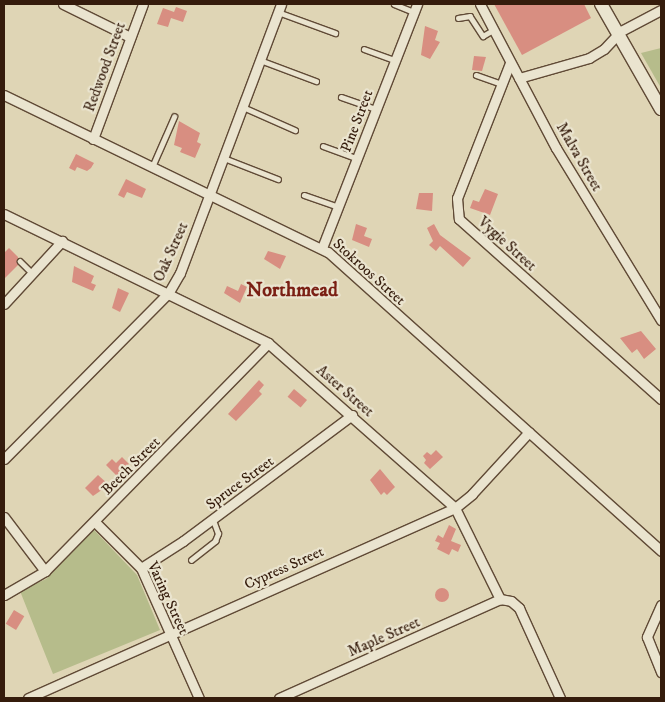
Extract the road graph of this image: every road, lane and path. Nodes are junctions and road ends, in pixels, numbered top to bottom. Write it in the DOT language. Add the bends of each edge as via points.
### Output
graph roads {
  1 [pos="63,4"];
  2 [pos="142,4"];
  3 [pos="394,4"];
  4 [pos="480,4"];
  5 [pos="601,4"];
  6 [pos="280,8"];
  7 [pos="415,8"];
  8 [pos="661,10"];
  9 [pos="458,18"];
  10 [pos="494,30"];
  11 [pos="335,34"];
  12 [pos="617,34"];
  13 [pos="130,37"];
  14 [pos="364,49"];
  15 [pos="260,60"];
  16 [pos="395,60"];
  17 [pos="510,63"];
  18 [pos="476,75"];
  19 [pos="519,78"];
  20 [pos="316,81"];
  21 [pos="502,84"];
  22 [pos="4,95"];
  23 [pos="341,97"];
  24 [pos="243,107"];
  25 [pos="377,109"];
  26 [pos="661,109"];
  27 [pos="174,117"];
  28 [pos="295,130"];
  29 [pos="92,138"];
  30 [pos="322,146"];
  31 [pos="224,158"];
  32 [pos="358,159"];
  33 [pos="152,167"];
  34 [pos="278,179"];
  35 [pos="210,195"];
  36 [pos="304,195"];
  37 [pos="340,208"];
  38 [pos="4,214"];
  39 [pos="62,241"];
  40 [pos="322,248"];
  41 [pos="20,261"];
  42 [pos="34,274"];
  43 [pos="169,292"];
  44 [pos="4,304"];
  45 [pos="661,320"];
  46 [pos="268,343"];
  47 [pos="661,399"];
  48 [pos="352,415"];
  49 [pos="528,432"];
  50 [pos="4,459"];
  51 [pos="455,508"];
  52 [pos="4,517"];
  53 [pos="213,520"];
  54 [pos="95,522"];
  55 [pos="661,551"];
  56 [pos="191,560"];
  57 [pos="141,568"];
  58 [pos="45,571"];
  59 [pos="4,595"];
  60 [pos="500,599"];
  61 [pos="661,605"];
  62 [pos="170,634"];
  63 [pos="661,672"];
  64 [pos="28,698"];
  65 [pos="199,698"];
  66 [pos="279,698"];
  67 [pos="560,698"];
  1 -- 13 [label="street"];
  2 -- 13 [label="street, Redwood Street"];
  3 -- 7 [label="lane"];
  4 -- 10 [label="street, Malva Street"];
  5 -- 12 [label="street"];
  6 -- 11 [label="lane"];
  6 -- 15 [label="street, Oak Street"];
  7 -- 16 [label="street, Pine Street"];
  8 -- 12 [label="street"];
  9 -- 10 [label="lane" via="470,16 483,36"];
  10 -- 17 [label="street, Malva Street"];
  12 -- 19 [label="street" via="598,53 584,60"];
  12 -- 26 [label="street"];
  13 -- 29 [label="street, Redwood Street"];
  14 -- 16 [label="lane"];
  15 -- 20 [label="lane"];
  15 -- 24 [label="street, Oak Street"];
  16 -- 25 [label="street, Pine Street"];
  17 -- 19 [label="street, Malva Street"];
  17 -- 21 [label="street, Vygie Street"];
  18 -- 21 [label="lane"];
  19 -- 45 [label="street, Malva Street" via="556,148"];
  21 -- 47 [label="street, Vygie Street" via="457,198 459,219"];
  22 -- 29 [label="street, Stokroos Street"];
  23 -- 25 [label="lane"];
  24 -- 28 [label="lane"];
  24 -- 31 [label="street, Oak Street"];
  25 -- 32 [label="street, Pine Street"];
  27 -- 33 [label="lane"];
  29 -- 33 [label="street, Stokroos Street"];
  30 -- 32 [label="lane"];
  31 -- 34 [label="lane"];
  31 -- 35 [label="street, Oak Street"];
  32 -- 37 [label="street, Pine Street"];
  33 -- 35 [label="street, Stokroos Street"];
  35 -- 40 [label="street, Stokroos Street"];
  35 -- 43 [label="street, Oak Street" via="180,273"];
  36 -- 37 [label="lane"];
  37 -- 40 [label="street, Pine Street"];
  38 -- 39 [label="street, Aster Street"];
  39 -- 42 [label="street"];
  39 -- 43 [label="street, Aster Street"];
  40 -- 49 [label="street, Stokroos Street"];
  41 -- 42 [label="lane"];
  42 -- 44 [label="street"];
  43 -- 46 [label="street, Aster Street"];
  43 -- 50 [label="street, Oak Street"];
  46 -- 48 [label="street, Aster Street"];
  46 -- 54 [label="street, Beech Street"];
  48 -- 51 [label="street, Aster Street"];
  48 -- 53 [label="street, Spruce Street"];
  49 -- 51 [label="street, Cypress Street" via="472,494"];
  49 -- 55 [label="street, Stokroos Street"];
  51 -- 60 [label="street, Aster Street"];
  51 -- 62 [label="street, Cypress Street"];
  52 -- 58 [label="street"];
  53 -- 56 [label="lane" via="218,534 215,540"];
  53 -- 57 [label="street, Spruce Street"];
  54 -- 57 [label="street, Varing Street"];
  54 -- 58 [label="street, Beech Street"];
  57 -- 62 [label="street, Varing Street"];
  58 -- 59 [label="street, Beech Street"];
  60 -- 66 [label="street, Maple Street"];
  60 -- 67 [label="street" via="511,601 519,608"];
  61 -- 63 [label="street" via="647,637"];
  62 -- 64 [label="street, Cypress Street"];
  62 -- 65 [label="street, Varing Street"];
}
